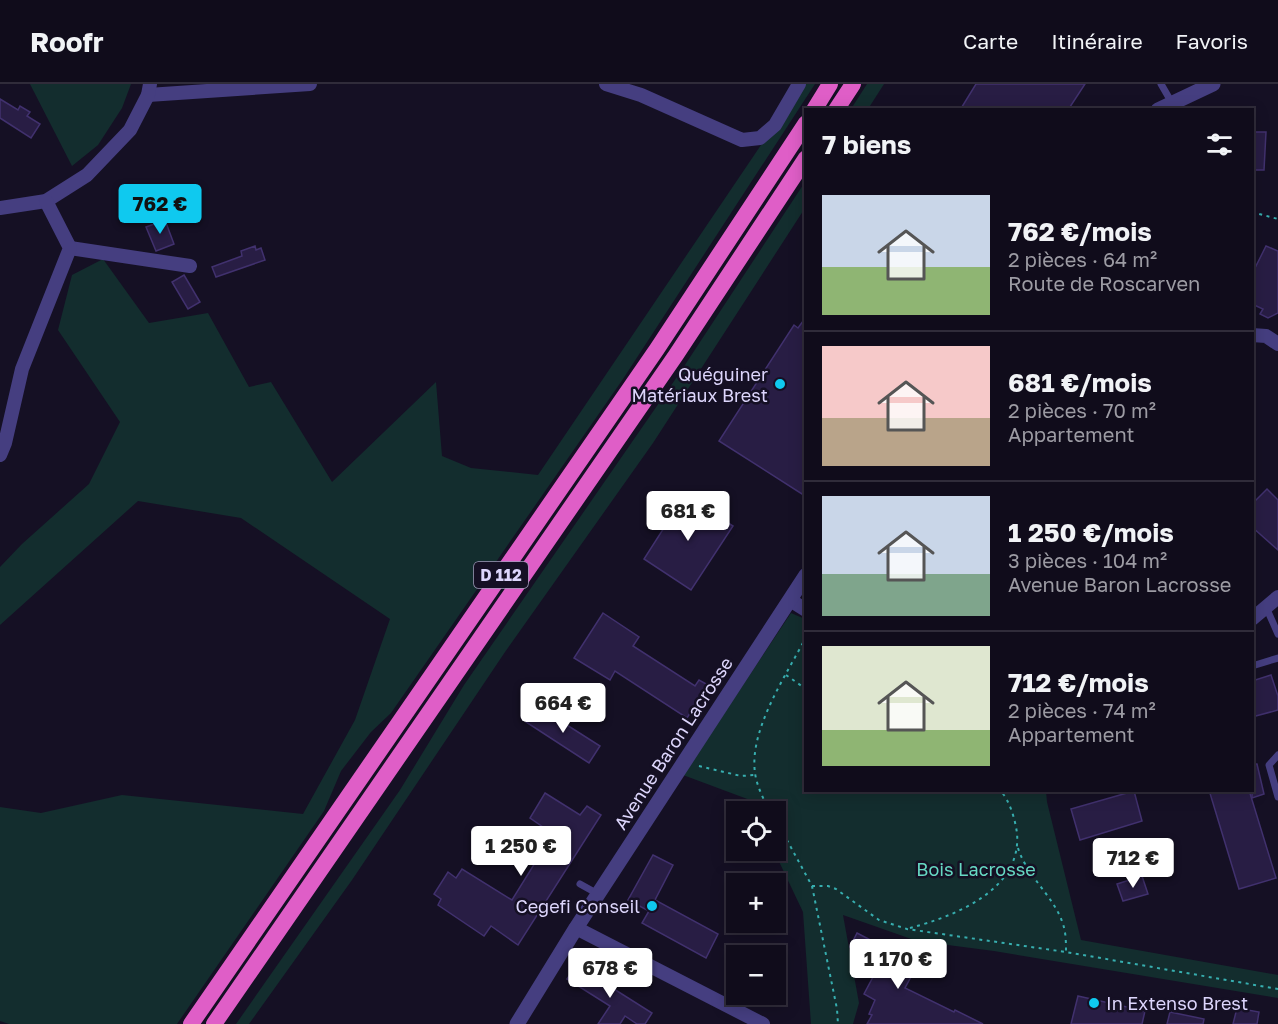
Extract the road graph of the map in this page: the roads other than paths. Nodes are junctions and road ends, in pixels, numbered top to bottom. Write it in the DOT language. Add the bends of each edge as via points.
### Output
graph roads {
  1 [pos="310,84"];
  2 [pos="606,84"];
  3 [pos="799,84"];
  4 [pos="830,84"];
  5 [pos="853,84"];
  6 [pos="1161,84"];
  7 [pos="1213,84"];
  8 [pos="149,89"];
  9 [pos="1165,106"];
  10 [pos="815,108"];
  11 [pos="837,108"];
  12 [pos="804,126"];
  13 [pos="804,161"];
  14 [pos="46,201"];
  15 [pos="0,208"];
  16 [pos="70,248"];
  17 [pos="190,266"];
  18 [pos="1254,335"];
  19 [pos="1278,344"];
  20 [pos="0,455"];
  21 [pos="804,578"];
  22 [pos="1278,597"];
  23 [pos="790,600"];
  24 [pos="1266,607"];
  25 [pos="804,609"];
  26 [pos="1254,617"];
  27 [pos="1278,634"];
  28 [pos="1278,658"];
  29 [pos="1254,665"];
  30 [pos="1278,754"];
  31 [pos="1278,797"];
  32 [pos="580,884"];
  33 [pos="598,894"];
  34 [pos="576,928"];
  35 [pos="191,1024"];
  36 [pos="214,1024"];
  37 [pos="517,1024"];
  38 [pos="763,1024"];
  1 -- 8 [label="street"];
  2 -- 3 [label="street" via="641,94 741,140 760,138 775,124"];
  4 -- 10 [label="highway"];
  5 -- 11 [label="highway"];
  6 -- 9 [label="lane"];
  7 -- 9 [label="street"];
  8 -- 14 [label="street" via="130,130 87,175"];
  12 -- 35 [label="highway, D 112" via="651,359"];
  13 -- 36 [label="highway, D 112" via="676,355"];
  14 -- 15 [label="street"];
  14 -- 16 [label="street"];
  16 -- 17 [label="street"];
  16 -- 20 [label="street" via="22,369"];
  18 -- 19 [label="street" via="1266,336"];
  21 -- 23 [label="street, Avenue Baron Lacrosse"];
  22 -- 24 [label="street"];
  23 -- 25 [label="street"];
  23 -- 33 [label="street, Avenue Baron Lacrosse"];
  24 -- 26 [label="street"];
  24 -- 27 [label="lane"];
  28 -- 29 [label="lane"];
  30 -- 31 [label="lane" via="1269,765"];
  32 -- 33 [label="lane"];
  33 -- 34 [label="street, Avenue Baron Lacrosse"];
  34 -- 37 [label="street, Avenue Baron Lacrosse"];
  34 -- 38 [label="street"];
}
